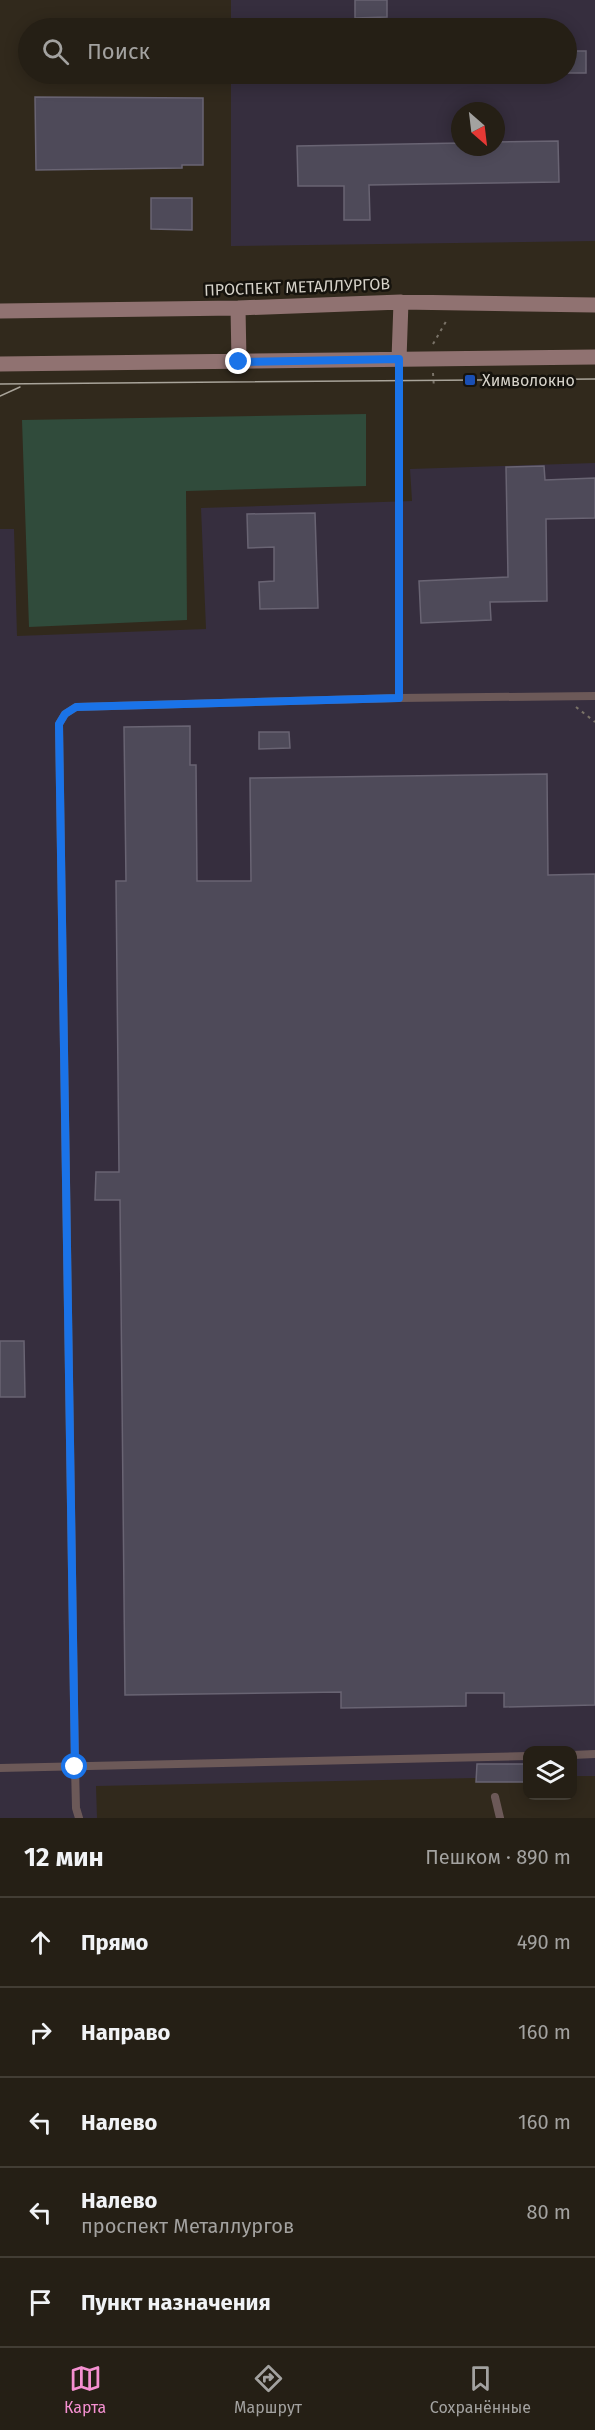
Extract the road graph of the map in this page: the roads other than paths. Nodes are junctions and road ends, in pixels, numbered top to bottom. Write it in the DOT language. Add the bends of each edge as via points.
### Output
graph roads {
  1 [pos="400,302"];
  2 [pos="595,305"];
  3 [pos="238,308"];
  4 [pos="0,311"];
  5 [pos="595,357"];
  6 [pos="399,359"];
  7 [pos="239,362"];
  8 [pos="0,364"];
  9 [pos="595,696"];
  10 [pos="399,698"];
  11 [pos="595,1754"];
  12 [pos="577,1755"];
  13 [pos="523,1756"];
  14 [pos="75,1767"];
  15 [pos="0,1768"];
  16 [pos="495,1797"];
  17 [pos="79,1818"];
  18 [pos="500,1818"];
  1 -- 2 [label="street, ПРОСПЕКТ МЕТАЛЛУРГОВ"];
  1 -- 3 [label="street, ПРОСПЕКТ МЕТАЛЛУРГОВ"];
  1 -- 6 [label="street"];
  3 -- 4 [label="street, ПРОСПЕКТ МЕТАЛЛУРГОВ"];
  3 -- 7 [label="street"];
  5 -- 6 [label="street"];
  6 -- 7 [label="street"];
  6 -- 10 [label="lane"];
  7 -- 8 [label="street"];
  9 -- 10 [label="lane"];
  10 -- 14 [label="lane" via="76,707 59,724"];
  11 -- 12 [label="lane"];
  13 -- 14 [label="lane"];
  14 -- 15 [label="lane"];
  14 -- 17 [label="lane"];
  16 -- 18 [label="lane"];
}
